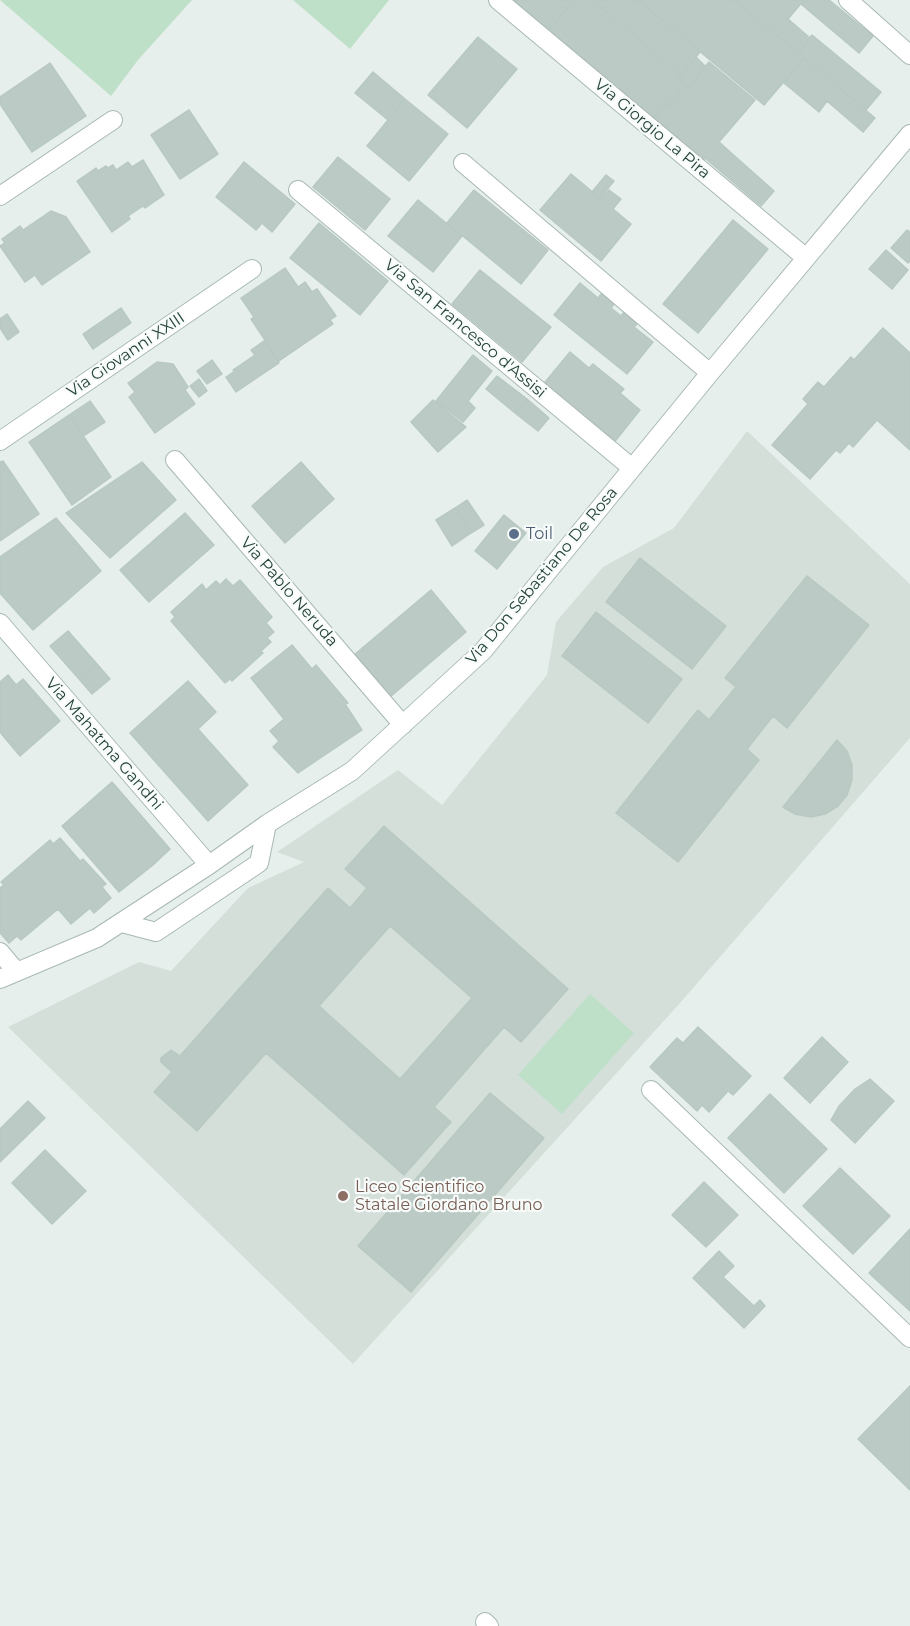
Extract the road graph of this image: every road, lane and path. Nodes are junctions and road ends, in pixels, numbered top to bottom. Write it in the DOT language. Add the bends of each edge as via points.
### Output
graph roads {
  1 [pos="498,0"];
  2 [pos="848,0"];
  3 [pos="910,55"];
  4 [pos="113,120"];
  5 [pos="910,134"];
  6 [pos="463,163"];
  7 [pos="298,190"];
  8 [pos="0,196"];
  9 [pos="806,258"];
  10 [pos="252,269"];
  11 [pos="710,373"];
  12 [pos="0,441"];
  13 [pos="175,460"];
  14 [pos="632,468"];
  15 [pos="0,623"];
  16 [pos="403,725"];
  17 [pos="267,824"];
  18 [pos="209,865"];
  19 [pos="122,923"];
  20 [pos="0,952"];
  21 [pos="8,975"];
  22 [pos="651,1090"];
  23 [pos="910,1338"];
  1 -- 9 [label="street, Via Giorgio La Pira"];
  2 -- 3 [label="street"];
  4 -- 8 [label="street"];
  5 -- 9 [label="street, Via Don Sebastiano De Rosa"];
  6 -- 11 [label="street"];
  7 -- 14 [label="street, Via San Francesco d'Assisi"];
  9 -- 11 [label="street, Via Don Sebastiano De Rosa"];
  10 -- 12 [label="street, Via Giovanni XXIII"];
  11 -- 14 [label="street, Via Don Sebastiano De Rosa"];
  13 -- 16 [label="street, Via Pablo Neruda"];
  14 -- 16 [label="street, Via Don Sebastiano De Rosa" via="483,651"];
  15 -- 18 [label="street, Via Mahatma Gandhi"];
  16 -- 17 [label="street, Via Don Sebastiano De Rosa" via="352,771"];
  17 -- 18 [label="street, Via Don Sebastiano De Rosa"];
  17 -- 19 [label="street" via="259,863 156,932"];
  18 -- 19 [label="street, Via Don Sebastiano De Rosa"];
  19 -- 21 [label="street, Via Don Sebastiano De Rosa" via="97,939"];
  20 -- 21 [label="street"];
  22 -- 23 [label="street"];
}
